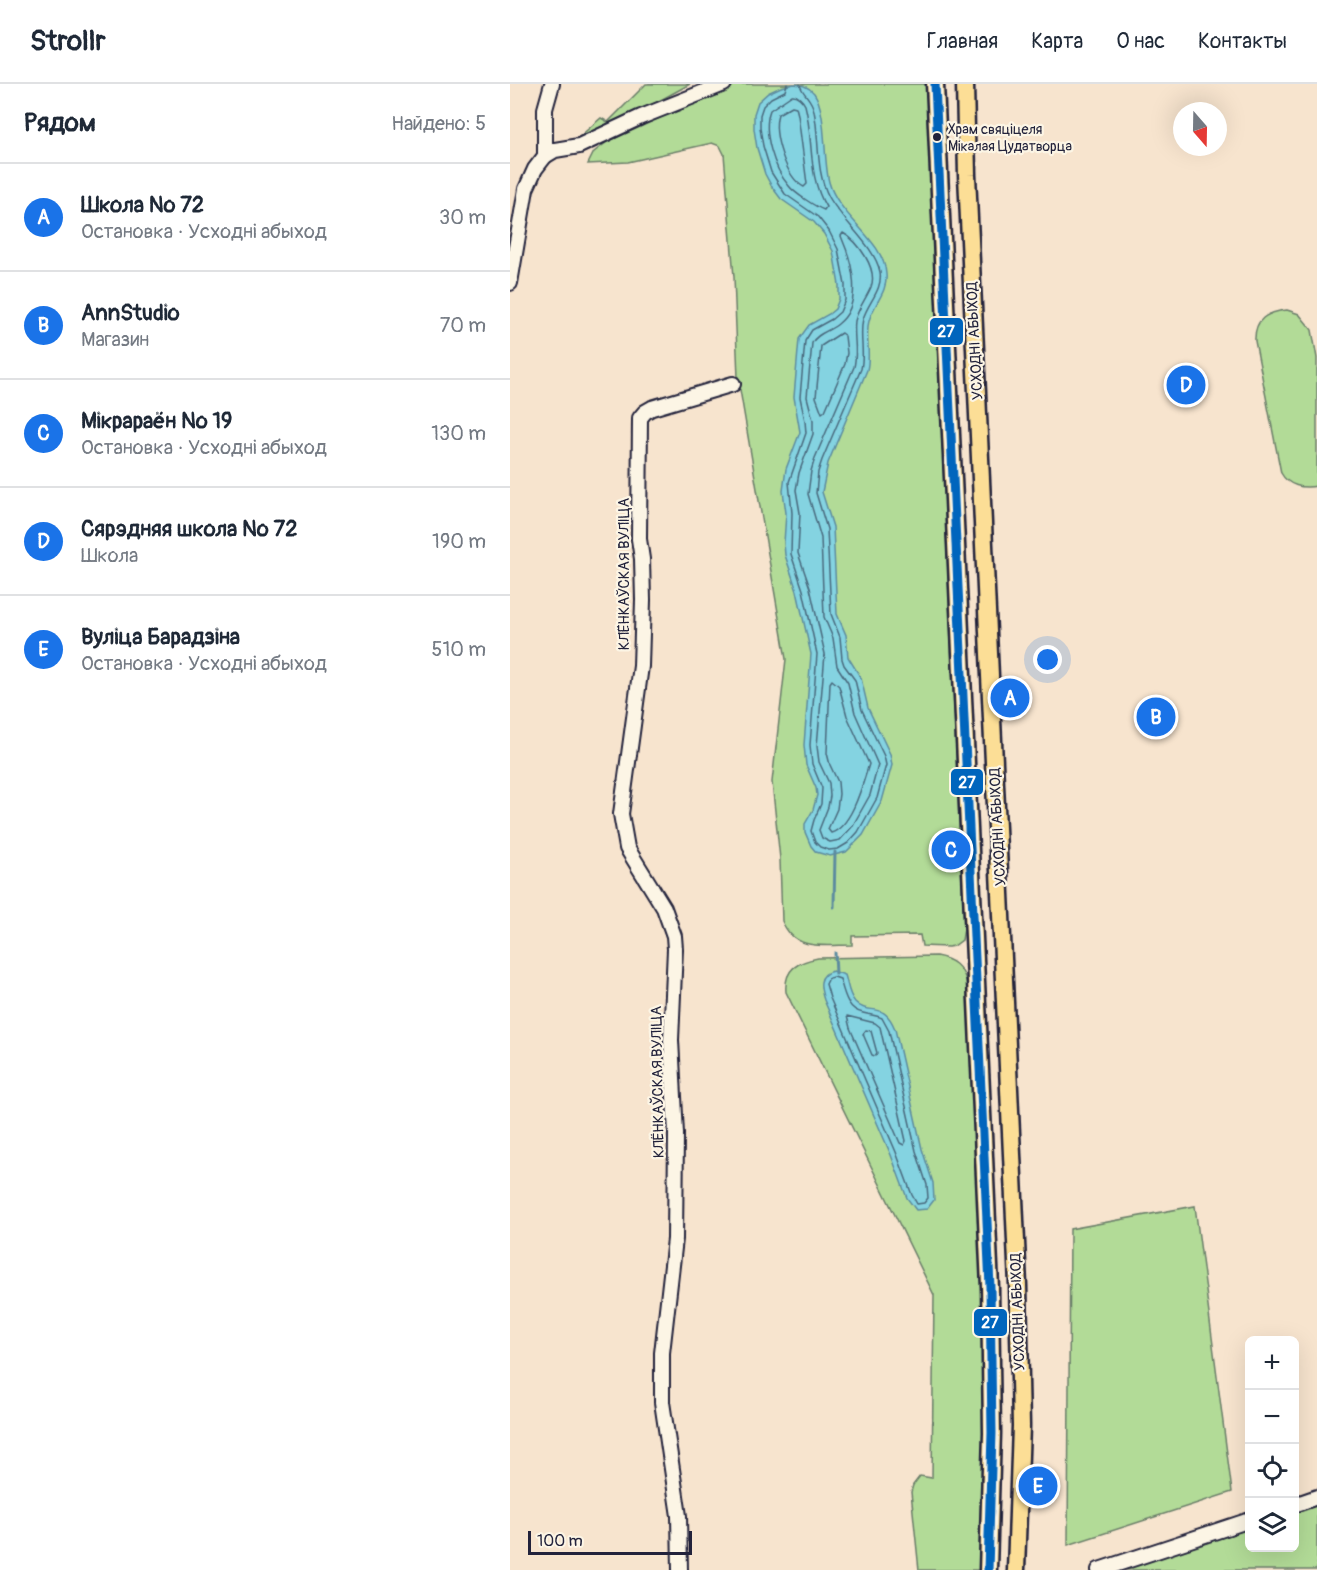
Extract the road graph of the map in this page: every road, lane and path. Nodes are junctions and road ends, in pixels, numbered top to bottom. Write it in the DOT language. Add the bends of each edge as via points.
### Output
graph roads {
  1 [pos="552,84"];
  2 [pos="724,84"];
  3 [pos="935,84"];
  4 [pos="965,84"];
  5 [pos="545,156"];
  6 [pos="510,283"];
  7 [pos="733,384"];
  8 [pos="1317,1497"];
  9 [pos="1299,1502"];
  10 [pos="1245,1522"];
  11 [pos="680,1570"];
  12 [pos="988,1570"];
  13 [pos="1017,1570"];
  14 [pos="1099,1570"];
  1 -- 5 [label="street" via="545,109"];
  2 -- 5 [label="street" via="579,146"];
  3 -- 12 [label="main road, УСХОДНІ АБЫХОД" via="990,1287 992,1433"];
  4 -- 13 [label="main road, УСХОДНІ АБЫХОД" via="1018,1285 1021,1426"];
  5 -- 6 [label="street" via="534,169 526,189"];
  7 -- 11 [label="street, КЛЁНКАЎСКАЯ ВУЛІЦА" via="652,408 640,418 641,666 621,814 627,848 664,909 674,936 670,1040 676,1134 675,1239 662,1353 662,1402 679,1516"];
  8 -- 9 [label="street"];
  10 -- 14 [label="street"];
}
